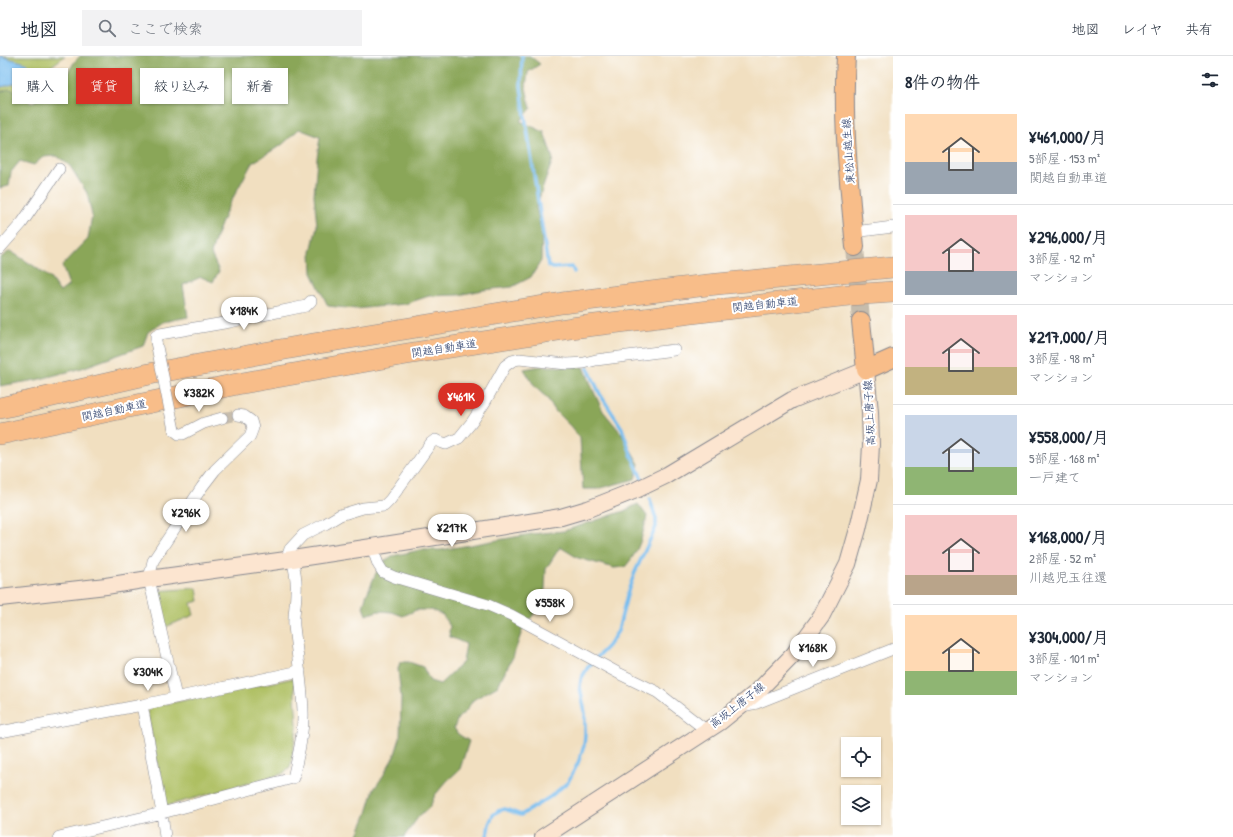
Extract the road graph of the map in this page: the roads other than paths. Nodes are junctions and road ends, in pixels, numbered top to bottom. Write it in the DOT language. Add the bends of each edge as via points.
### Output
graph roads {
  1 [pos="846,56"];
  2 [pos="58,168"];
  3 [pos="893,228"];
  4 [pos="854,239"];
  5 [pos="0,248"];
  6 [pos="893,267"];
  7 [pos="893,292"];
  8 [pos="311,301"];
  9 [pos="860,321"];
  10 [pos="674,350"];
  11 [pos="893,358"];
  12 [pos="866,370"];
  13 [pos="0,408"];
  14 [pos="238,415"];
  15 [pos="222,418"];
  16 [pos="0,434"];
  17 [pos="372,548"];
  18 [pos="289,560"];
  19 [pos="149,579"];
  20 [pos="0,598"];
  21 [pos="893,649"];
  22 [pos="300,671"];
  23 [pos="176,697"];
  24 [pos="142,705"];
  25 [pos="739,707"];
  26 [pos="706,730"];
  27 [pos="0,732"];
  28 [pos="162,813"];
  29 [pos="59,837"];
  30 [pos="165,837"];
  31 [pos="543,837"];
  1 -- 4 [label="main road, 東松山越生線" via="845,117"];
  2 -- 5 [label="street" via="22,223"];
  3 -- 4 [label="street"];
  6 -- 13 [label="highway" via="707,284 554,304 169,371"];
  7 -- 16 [label="highway, 関越自動車道" via="571,328 407,354 237,384"];
  8 -- 15 [label="street, bridge" via="306,306 156,336 174,430 183,434 204,423"];
  9 -- 12 [label="main road"];
  10 -- 18 [label="street" via="567,364 519,359 512,361 505,366 485,402 459,438 446,444 435,440 431,443 384,506 363,508 340,515 304,535 290,549"];
  11 -- 12 [label="main road"];
  12 -- 17 [label="street" via="792,400 667,475 594,507 561,517"];
  12 -- 25 [label="street, 高坂上唐子線" via="871,446 869,480 848,564 820,617 794,654"];
  14 -- 19 [label="street" via="251,421 253,428 250,436 215,470 202,487 153,561"];
  17 -- 18 [label="street"];
  17 -- 26 [label="street" via="383,572 488,605 511,615 657,692"];
  18 -- 19 [label="street"];
  18 -- 22 [label="street" via="294,569 294,626"];
  19 -- 20 [label="street"];
  19 -- 23 [label="street"];
  21 -- 25 [label="street" via="757,703"];
  22 -- 23 [label="street"];
  22 -- 28 [label="street" via="303,712 293,778"];
  23 -- 24 [label="street"];
  24 -- 27 [label="street"];
  24 -- 28 [label="street"];
  25 -- 26 [label="street, 高坂上唐子線"];
  26 -- 31 [label="street, 高坂上唐子線"];
  28 -- 29 [label="street"];
  28 -- 30 [label="street"];
}
